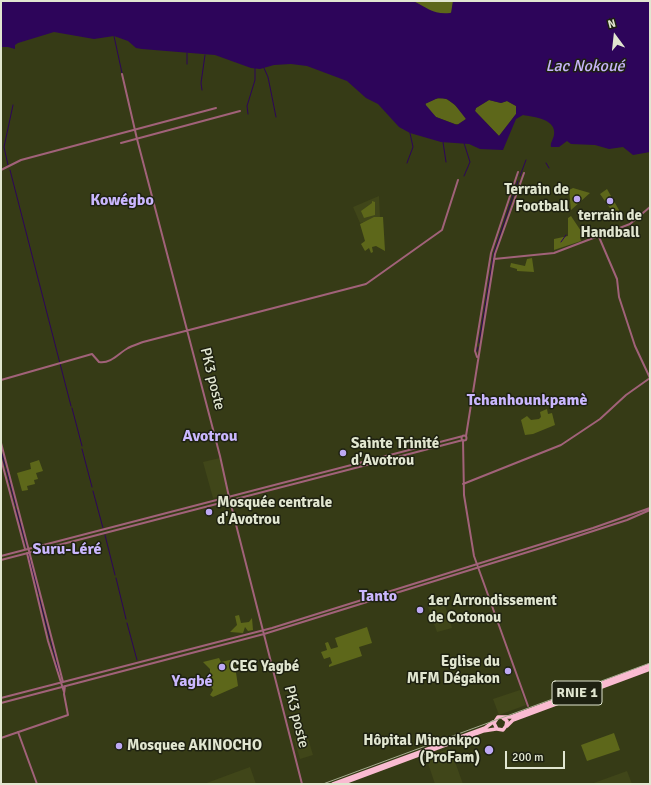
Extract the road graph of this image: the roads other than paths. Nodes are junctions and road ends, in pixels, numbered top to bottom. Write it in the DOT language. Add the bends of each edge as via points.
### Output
graph roads {
  1 [pos="122,74"];
  2 [pos="216,108"];
  3 [pos="240,111"];
  4 [pos="135,130"];
  5 [pos="137,139"];
  6 [pos="121,143"];
  7 [pos="1,170"];
  8 [pos="518,172"];
  9 [pos="524,173"];
  10 [pos="516,177"];
  11 [pos="521,179"];
  12 [pos="458,180"];
  13 [pos="650,207"];
  14 [pos="599,237"];
  15 [pos="494,259"];
  16 [pos="188,329"];
  17 [pos="478,360"];
  18 [pos="650,378"];
  19 [pos="1,380"];
  20 [pos="464,436"];
  21 [pos="464,440"];
  22 [pos="1,443"];
  23 [pos="1,459"];
  24 [pos="463,484"];
  25 [pos="229,497"];
  26 [pos="230,501"];
  27 [pos="650,509"];
  28 [pos="27,549"];
  29 [pos="30,552"];
  30 [pos="26,553"];
  31 [pos="1,556"];
  32 [pos="1,560"];
  33 [pos="477,564"];
  34 [pos="478,568"];
  35 [pos="263,631"];
  36 [pos="264,634"];
  37 [pos="650,665"];
  38 [pos="650,669"];
  39 [pos="64,682"];
  40 [pos="60,683"];
  41 [pos="65,686"];
  42 [pos="61,687"];
  43 [pos="64,692"];
  44 [pos="1,698"];
  45 [pos="1,703"];
  46 [pos="528,706"];
  47 [pos="504,718"];
  48 [pos="494,721"];
  49 [pos="506,727"];
  50 [pos="498,730"];
  51 [pos="18,732"];
  52 [pos="1,738"];
  53 [pos="37,784"];
  54 [pos="302,784"];
  55 [pos="333,784"];
  56 [pos="341,784"];
  1 -- 4 [label="street, PK3 poste"];
  2 -- 4 [label="street"];
  3 -- 5 [label="street"];
  4 -- 5 [label="street, PK3 poste"];
  4 -- 7 [label="street" via="21,160"];
  5 -- 6 [label="street"];
  5 -- 16 [label="street, PK3 poste"];
  8 -- 10 [label="street"];
  9 -- 11 [label="street"];
  10 -- 11 [label="street"];
  10 -- 17 [label="street" via="491,253 475,351"];
  11 -- 15 [label="street"];
  12 -- 16 [label="street" via="442,230 366,284"];
  13 -- 14 [label="street" via="630,224"];
  14 -- 15 [label="street" via="554,253"];
  14 -- 18 [label="street" via="617,279 619,297 635,346"];
  15 -- 17 [label="street"];
  16 -- 19 [label="street" via="143,342 104,362 99,362 92,354"];
  16 -- 25 [label="street, PK3 poste"];
  17 -- 20 [label="street"];
  18 -- 24 [label="street" via="600,419 560,445"];
  20 -- 21 [label="street"];
  20 -- 25 [label="street"];
  21 -- 24 [label="street"];
  21 -- 26 [label="street"];
  22 -- 28 [label="street"];
  23 -- 28 [label="street"];
  24 -- 33 [label="street" via="466,514"];
  25 -- 26 [label="street, PK3 poste"];
  25 -- 28 [label="street"];
  26 -- 29 [label="street"];
  26 -- 35 [label="street, PK3 poste"];
  27 -- 33 [label="street"];
  27 -- 34 [label="street" via="627,520"];
  28 -- 29 [label="street"];
  28 -- 30 [label="street"];
  28 -- 31 [label="street"];
  29 -- 30 [label="street"];
  29 -- 39 [label="street"];
  30 -- 32 [label="street"];
  30 -- 40 [label="street"];
  33 -- 34 [label="street"];
  33 -- 35 [label="street"];
  34 -- 36 [label="street"];
  34 -- 46 [label="street"];
  35 -- 36 [label="street, PK3 poste"];
  35 -- 39 [label="street"];
  36 -- 41 [label="street"];
  36 -- 54 [label="street, PK3 poste"];
  37 -- 47 [label="highway, RNIE 1"];
  38 -- 49 [label="highway, RNIE 1" via="513,720"];
  39 -- 40 [label="street"];
  39 -- 41 [label="street"];
  40 -- 42 [label="street"];
  40 -- 44 [label="street"];
  41 -- 42 [label="street"];
  41 -- 43 [label="street"];
  42 -- 43 [label="street"];
  42 -- 45 [label="street"];
  43 -- 51 [label="street" via="68,715"];
  47 -- 48 [label="highway, RNIE 1" via="498,717"];
  47 -- 49 [label="highway" via="507,722"];
  48 -- 50 [label="highway" via="494,726"];
  48 -- 55 [label="highway, RNIE 1" via="485,728"];
  49 -- 50 [label="highway, RNIE 1"];
  50 -- 56 [label="highway, RNIE 1" via="483,731"];
  51 -- 52 [label="street"];
  51 -- 53 [label="street"];
}
